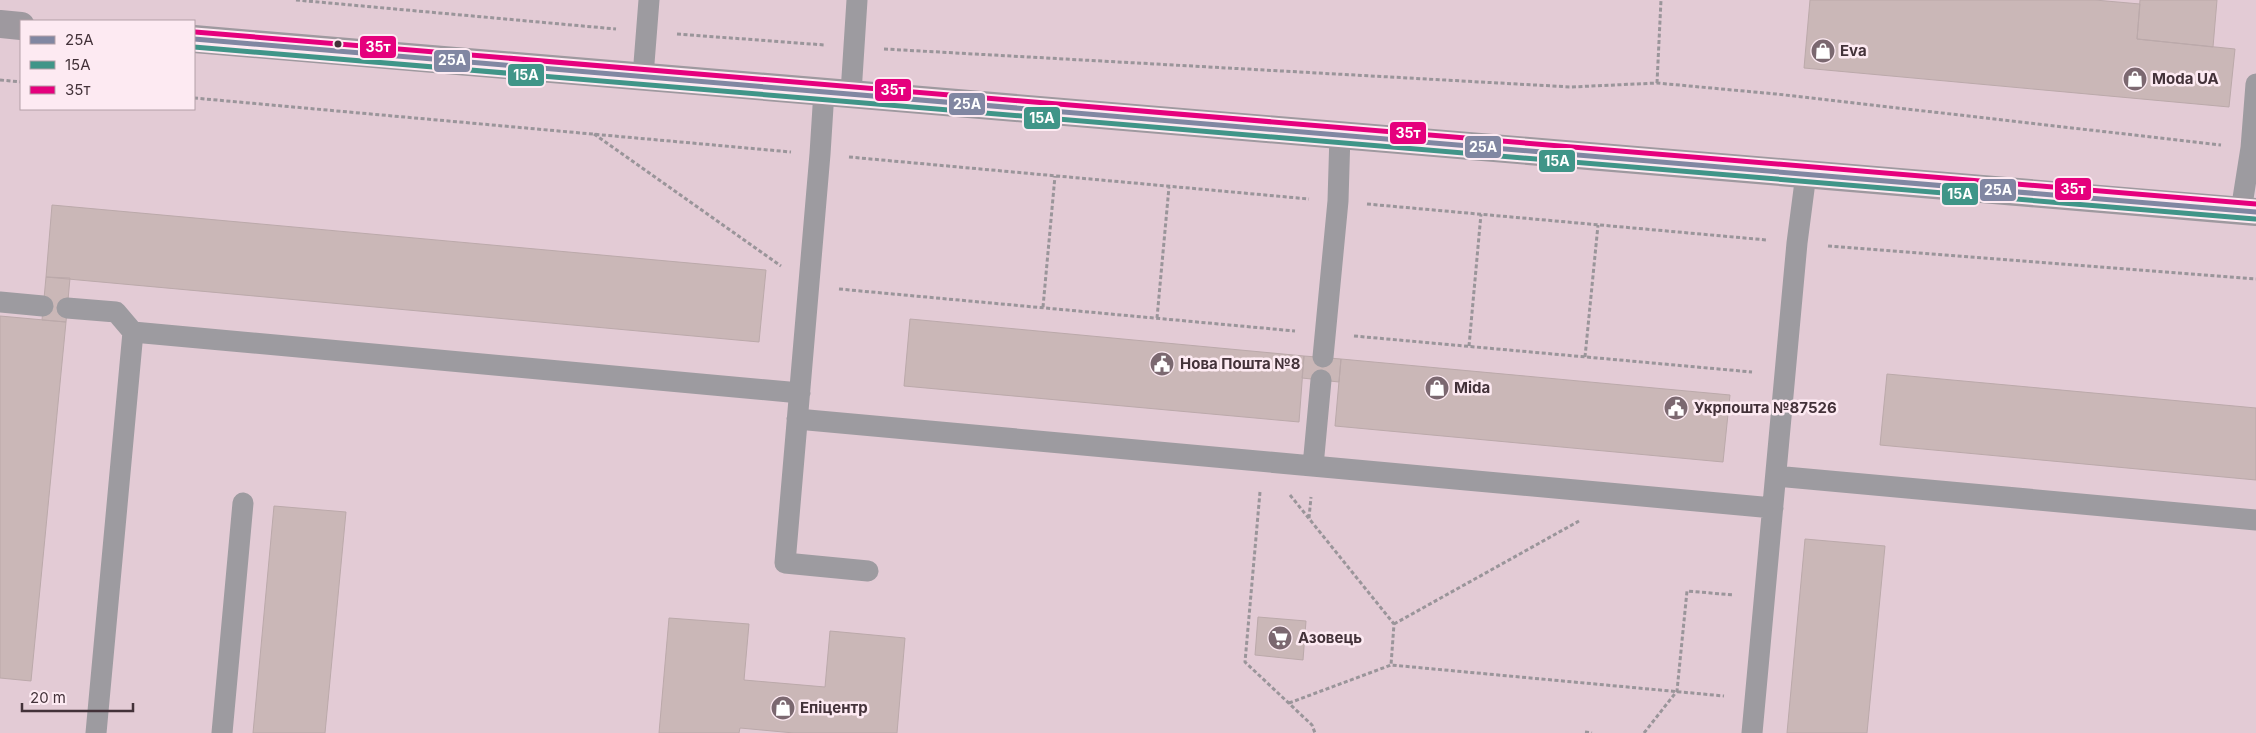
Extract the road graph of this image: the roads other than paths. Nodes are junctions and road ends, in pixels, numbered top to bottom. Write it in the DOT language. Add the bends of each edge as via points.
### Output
graph roads {
  1 [pos="649,0"];
  2 [pos="857,0"];
  3 [pos="0,24"];
  4 [pos="20,26"];
  5 [pos="195,39"];
  6 [pos="643,76"];
  7 [pos="2256,84"];
  8 [pos="824,91"];
  9 [pos="851,93"];
  10 [pos="1340,134"];
  11 [pos="1806,174"];
  12 [pos="2249,212"];
  13 [pos="0,302"];
  14 [pos="43,306"];
  15 [pos="67,308"];
  16 [pos="133,332"];
  17 [pos="1324,358"];
  18 [pos="1321,380"];
  19 [pos="800,393"];
  20 [pos="798,419"];
  21 [pos="1313,466"];
  22 [pos="1776,476"];
  23 [pos="243,503"];
  24 [pos="1773,508"];
  25 [pos="2256,520"];
  26 [pos="868,571"];
  27 [pos="96,733"];
  28 [pos="222,733"];
  29 [pos="1752,733"];
  1 -- 6 [label="lane"];
  2 -- 9 [label="lane"];
  3 -- 4 [label="street"];
  5 -- 6 [label="street"];
  6 -- 8 [label="street"];
  7 -- 12 [label="lane"];
  8 -- 9 [label="street"];
  8 -- 19 [label="lane"];
  9 -- 10 [label="street"];
  10 -- 11 [label="street"];
  10 -- 17 [label="lane" via="1338,201"];
  11 -- 12 [label="street"];
  11 -- 22 [label="lane"];
  13 -- 14 [label="lane"];
  15 -- 16 [label="lane" via="116,312"];
  16 -- 19 [label="lane"];
  16 -- 27 [label="lane"];
  18 -- 21 [label="lane"];
  19 -- 20 [label="lane"];
  20 -- 21 [label="lane"];
  20 -- 26 [label="lane" via="785,562"];
  21 -- 24 [label="lane"];
  22 -- 24 [label="lane"];
  22 -- 25 [label="lane"];
  23 -- 28 [label="lane"];
  24 -- 29 [label="lane"];
}
